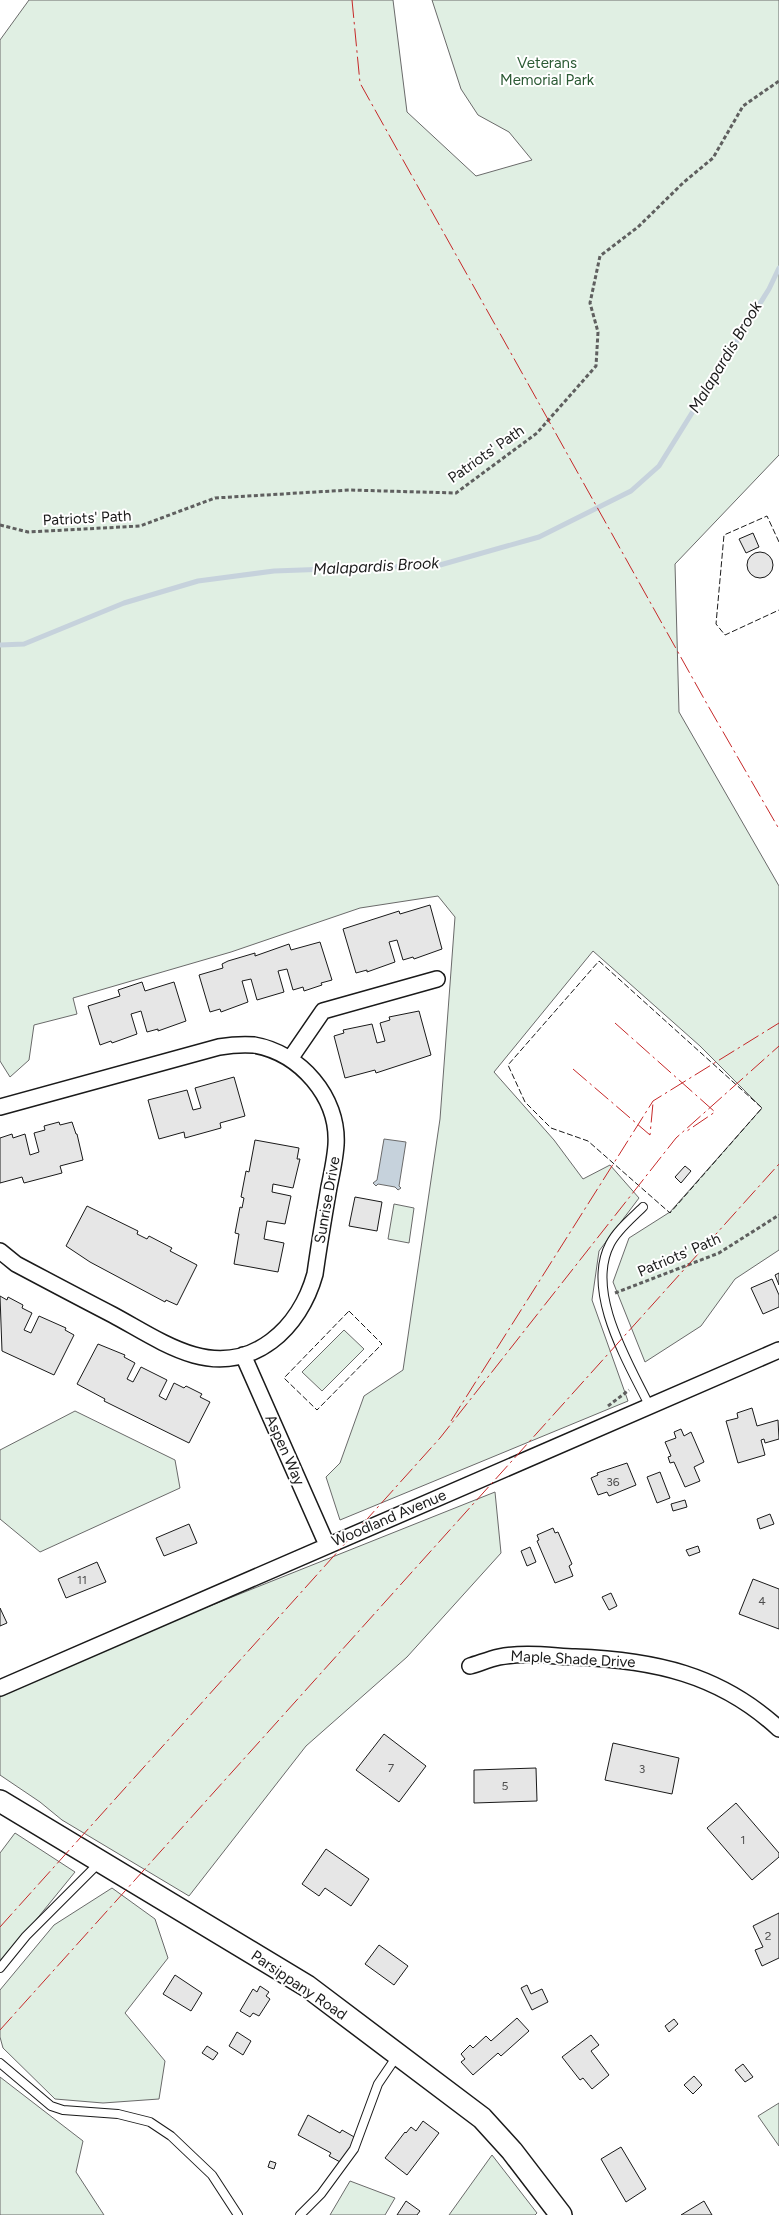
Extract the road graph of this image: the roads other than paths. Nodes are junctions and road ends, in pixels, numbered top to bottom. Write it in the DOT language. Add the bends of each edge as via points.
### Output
graph roads {
  1 [pos="436,979"];
  2 [pos="290,1059"];
  3 [pos="0,1107"];
  4 [pos="643,1207"];
  5 [pos="0,1251"];
  6 [pos="779,1350"];
  7 [pos="243,1355"];
  8 [pos="649,1405"];
  9 [pos="327,1545"];
  10 [pos="470,1666"];
  11 [pos="0,1688"];
  12 [pos="779,1729"];
  13 [pos="0,1801"];
  14 [pos="100,1862"];
  15 [pos="0,1968"];
  16 [pos="398,2054"];
  17 [pos="0,2063"];
  18 [pos="238,2215"];
  19 [pos="300,2215"];
  20 [pos="561,2215"];
  1 -- 2 [label="street" via="323,1011"];
  2 -- 3 [label="street, Sunrise Drive" via="252,1045 219,1047"];
  2 -- 7 [label="street, Sunrise Drive" via="304,1069 325,1096 333,1118 336,1145 309,1293 297,1316 282,1333 268,1344"];
  4 -- 8 [label="lane" via="610,1243 602,1281 604,1299 620,1345"];
  5 -- 7 [label="street, Sunrise Drive" via="16,1264 177,1350 211,1358"];
  6 -- 8 [label="street, Woodland Avenue"];
  7 -- 9 [label="street, Aspen Way"];
  8 -- 9 [label="street, Woodland Avenue"];
  9 -- 11 [label="street, Woodland Avenue"];
  10 -- 12 [label="street, Maple Shade Drive" via="520,1654 649,1663 719,1687 745,1702"];
  13 -- 14 [label="main road, Parsippany Road"];
  14 -- 15 [label="lane" via="26,1936"];
  14 -- 16 [label="main road, Parsippany Road" via="307,1986"];
  16 -- 19 [label="lane" via="378,2084 354,2148 321,2194"];
  16 -- 20 [label="main road, Parsippany Road" via="482,2118"];
  17 -- 18 [label="lane" via="51,2106 63,2110 118,2114 150,2122 172,2136 212,2175"];
}
